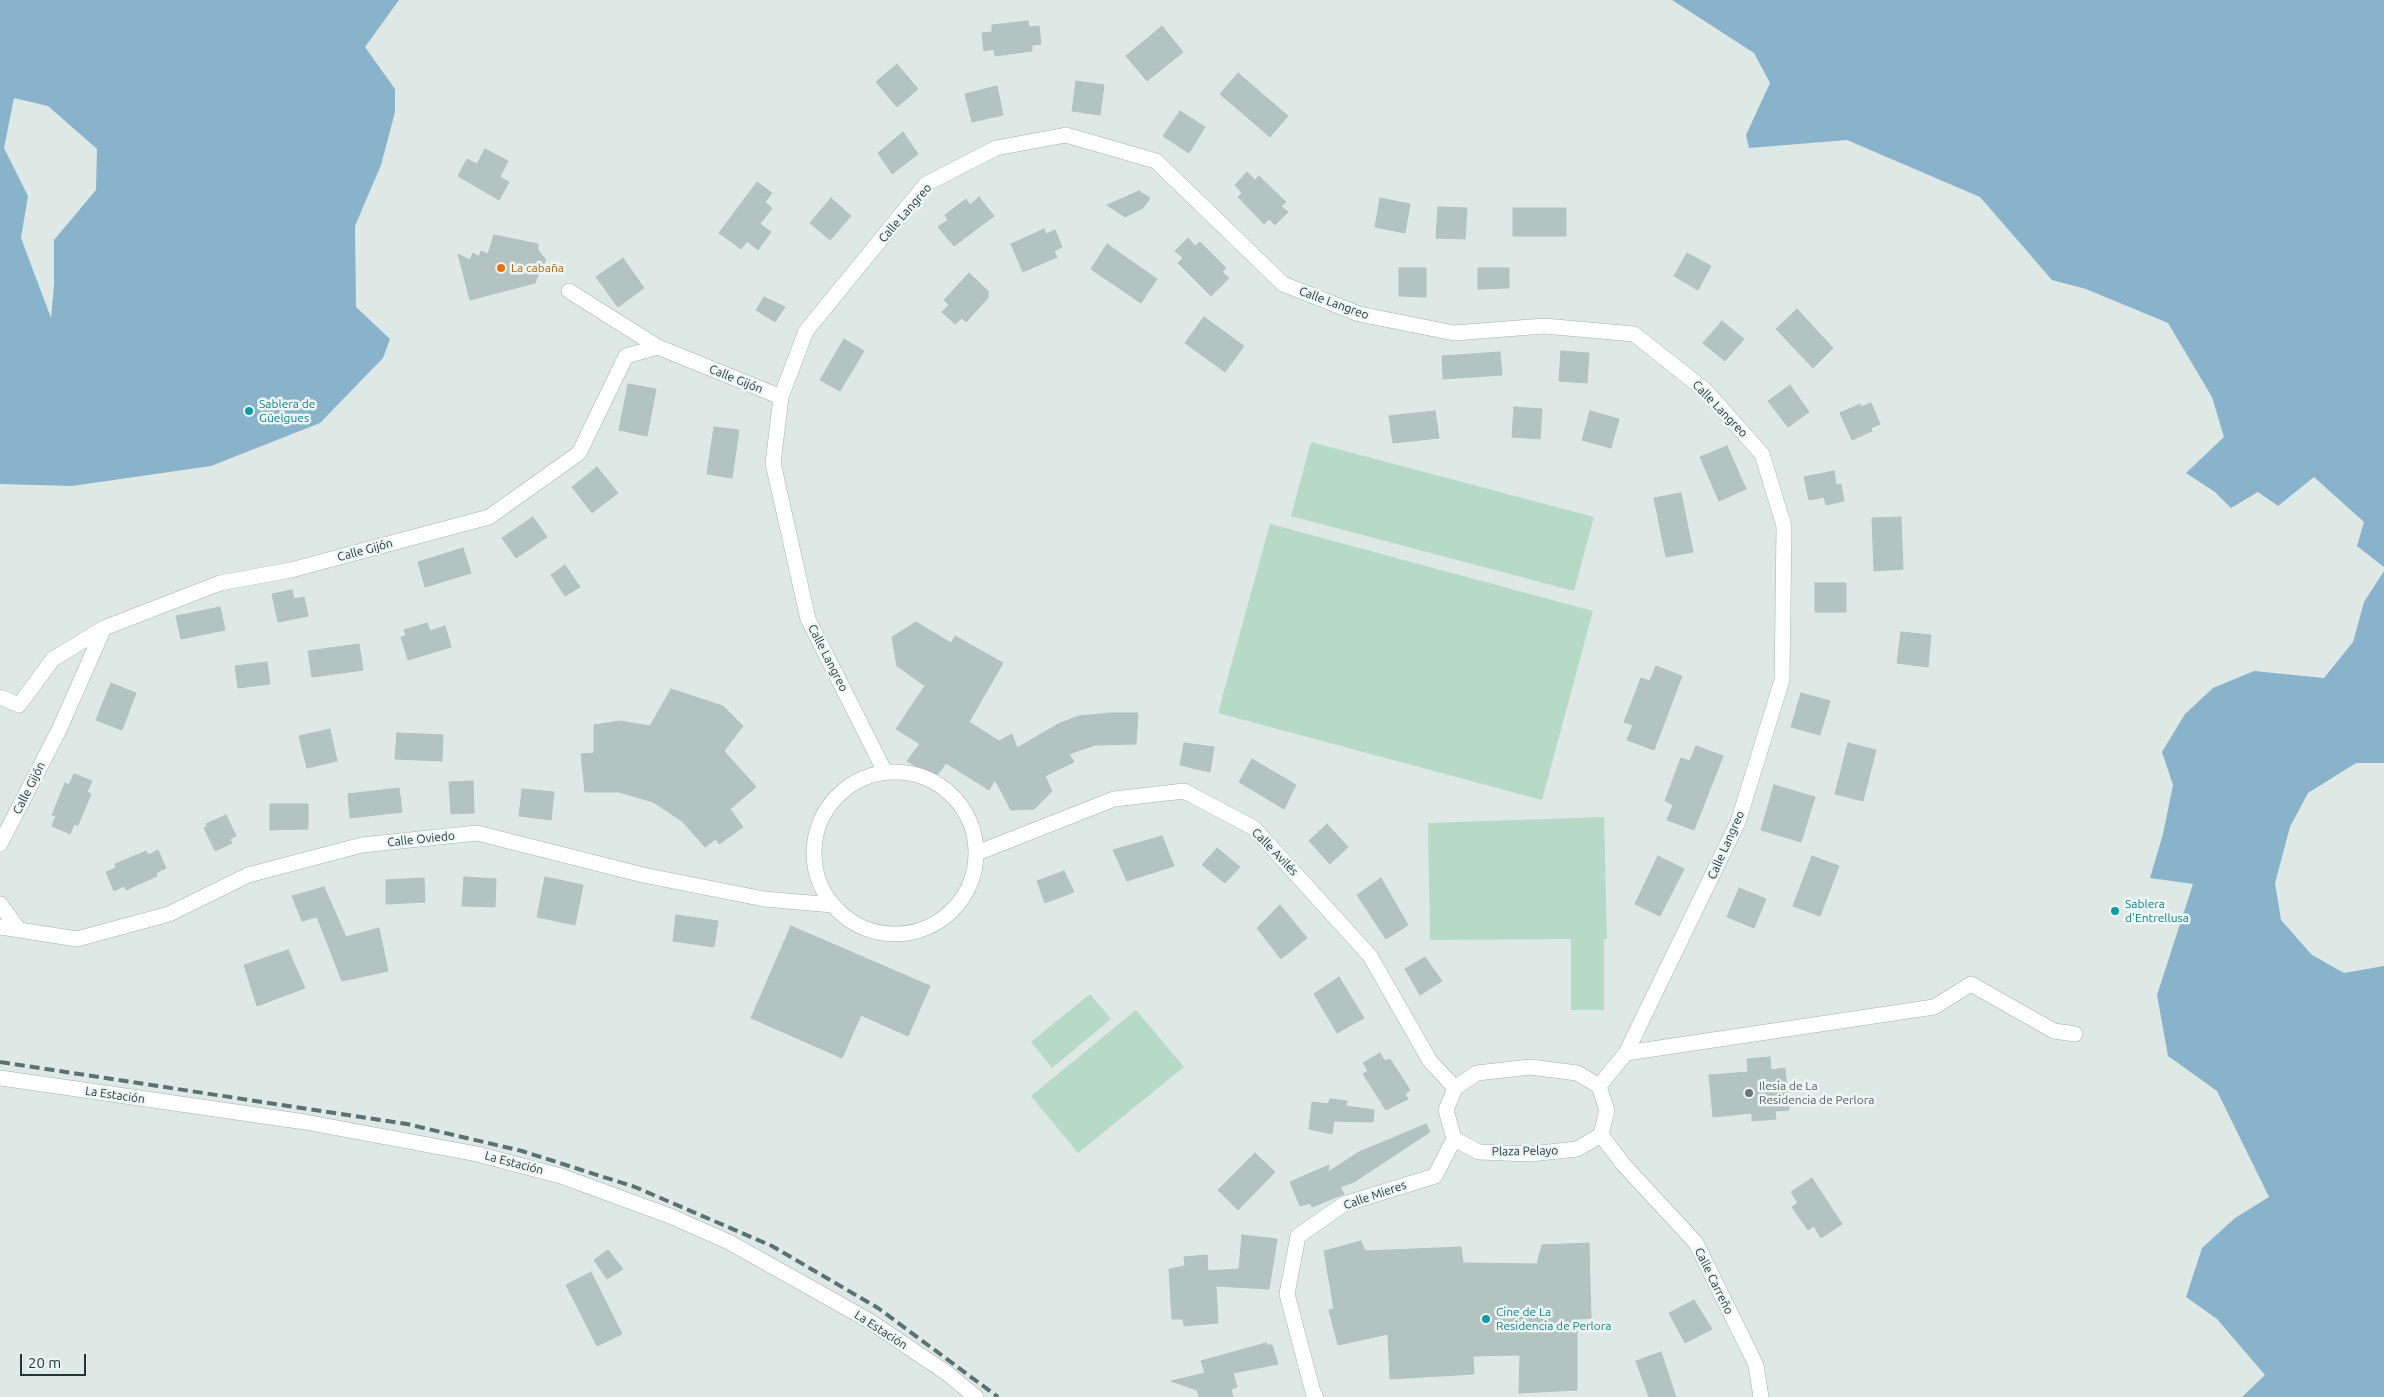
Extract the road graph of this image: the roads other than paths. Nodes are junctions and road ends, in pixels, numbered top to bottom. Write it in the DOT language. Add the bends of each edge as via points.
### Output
graph roads {
  1 [pos="569,291"];
  2 [pos="658,347"];
  3 [pos="781,397"];
  4 [pos="104,628"];
  5 [pos="0,697"];
  6 [pos="884,770"];
  7 [pos="0,844"];
  8 [pos="977,853"];
  9 [pos="0,904"];
  10 [pos="833,905"];
  11 [pos="0,927"];
  12 [pos="19,930"];
  13 [pos="2075,1034"];
  14 [pos="1626,1053"];
  15 [pos="0,1078"];
  16 [pos="1599,1086"];
  17 [pos="1454,1088"];
  18 [pos="1601,1135"];
  19 [pos="1454,1139"];
  20 [pos="976,1397"];
  21 [pos="1316,1397"];
  22 [pos="1761,1397"];
  1 -- 2 [label="street"];
  2 -- 3 [label="street, Calle Gijón"];
  2 -- 4 [label="street, Calle Gijón" via="626,356 579,453 488,517 291,570 220,582"];
  3 -- 6 [label="street, Calle Langreo" via="773,463 808,619"];
  3 -- 14 [label="street, Calle Langreo" via="806,331 926,184 996,148 1066,136 1156,162 1283,284 1359,314 1454,333 1544,326 1634,334 1706,391 1762,454 1784,526 1782,680 1738,822"];
  4 -- 5 [label="street" via="53,659 19,705"];
  4 -- 7 [label="street, Calle Gijón" via="59,730"];
  6 -- 8 [label="street" via="910,773 936,783 958,801 972,825"];
  6 -- 10 [label="street" via="858,780 839,794 824,814 816,836 814,861 820,884"];
  8 -- 10 [label="street" via="972,880 960,902 943,919 921,930 897,934 873,931 851,921"];
  8 -- 17 [label="street, Calle Avilés" via="1114,799 1184,791 1254,828 1370,956 1430,1061"];
  9 -- 12 [label="street"];
  10 -- 12 [label="street, Calle Oviedo" via="764,899 642,875 477,833 362,845 248,874 169,914 77,939"];
  11 -- 12 [label="street, Calle Oviedo"];
  13 -- 14 [label="street" via="2054,1031 1971,984 1934,1007"];
  14 -- 16 [label="street, Calle Langreo"];
  15 -- 20 [label="street, La Estación" via="305,1122 477,1154 561,1176 670,1216 729,1242 868,1320"];
  16 -- 17 [label="street" via="1577,1073 1530,1067 1477,1073"];
  16 -- 18 [label="street" via="1607,1110"];
  17 -- 19 [label="street" via="1446,1110"];
  18 -- 19 [label="street, Plaza Pelayo" via="1577,1149 1530,1154 1479,1152"];
  18 -- 22 [label="street, Calle Carreño" via="1623,1164 1696,1243 1756,1365"];
  19 -- 21 [label="street, Calle Mieres" via="1435,1176 1344,1204 1298,1236 1287,1294"];
}
